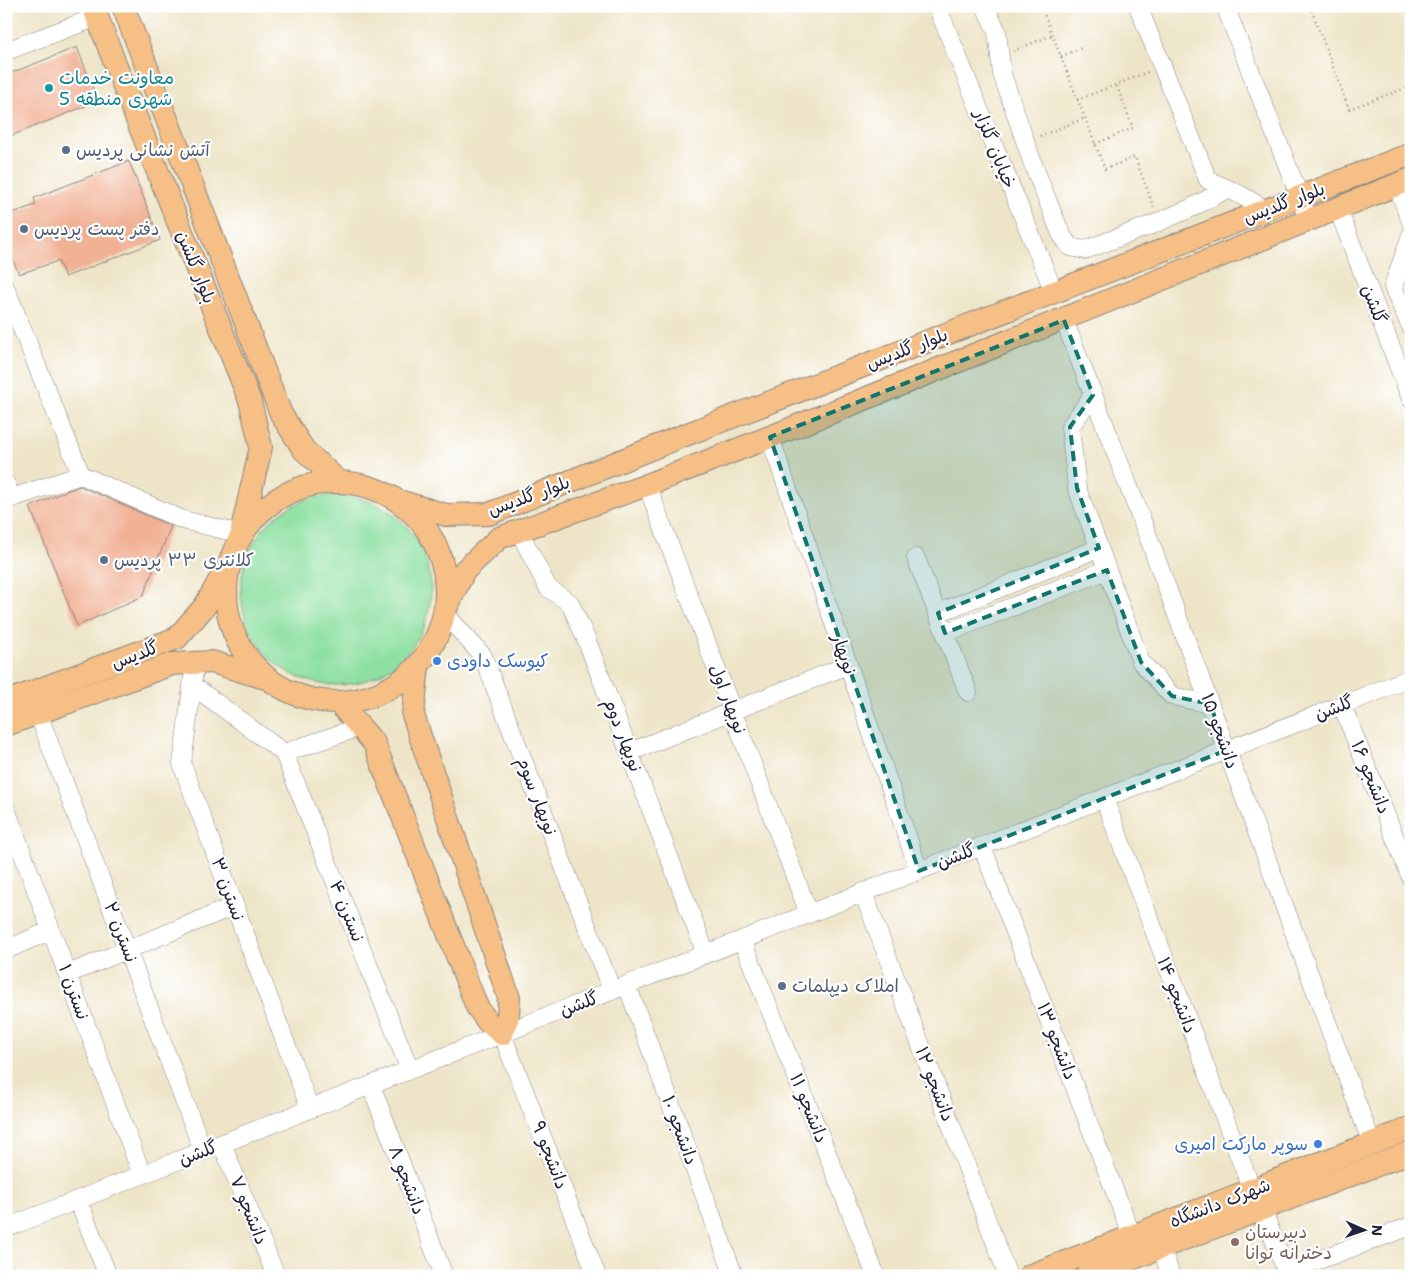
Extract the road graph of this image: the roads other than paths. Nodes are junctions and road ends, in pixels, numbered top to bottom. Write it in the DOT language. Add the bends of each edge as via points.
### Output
graph roads {
  1 [pos="123,6"];
  2 [pos="937,6"];
  3 [pos="985,6"];
  4 [pos="1225,6"];
  5 [pos="1144,8"];
  6 [pos="95,12"];
  7 [pos="6,51"];
  8 [pos="159,99"];
  9 [pos="133,110"];
  10 [pos="1411,154"];
  11 [pos="1404,182"];
  12 [pos="1226,189"];
  13 [pos="1299,197"];
  14 [pos="1266,210"];
  15 [pos="1338,210"];
  16 [pos="1309,221"];
  17 [pos="1411,222"];
  18 [pos="1411,234"];
  19 [pos="6,289"];
  20 [pos="1054,292"];
  21 [pos="1064,320"];
  22 [pos="1411,328"];
  23 [pos="1093,395"];
  24 [pos="783,397"];
  25 [pos="1411,399"];
  26 [pos="793,428"];
  27 [pos="770,437"];
  28 [pos="81,474"];
  29 [pos="338,481"];
  30 [pos="647,485"];
  31 [pos="8,494"];
  32 [pos="399,502"];
  33 [pos="519,531"];
  34 [pos="242,534"];
  35 [pos="1099,548"];
  36 [pos="916,558"];
  37 [pos="229,563"];
  38 [pos="1107,570"];
  39 [pos="444,613"];
  40 [pos="938,613"];
  41 [pos="945,633"];
  42 [pos="195,663"];
  43 [pos="848,665"];
  44 [pos="418,666"];
  45 [pos="265,678"];
  46 [pos="1411,678"];
  47 [pos="192,685"];
  48 [pos="968,692"];
  49 [pos="6,702"];
  50 [pos="339,703"];
  51 [pos="1210,704"];
  52 [pos="1342,705"];
  53 [pos="732,711"];
  54 [pos="38,713"];
  55 [pos="6,725"];
  56 [pos="360,727"];
  57 [pos="1227,750"];
  58 [pos="630,752"];
  59 [pos="284,753"];
  60 [pos="1104,798"];
  61 [pos="6,809"];
  62 [pos="982,846"];
  63 [pos="919,871"];
  64 [pos="1411,878"];
  65 [pos="863,892"];
  66 [pos="234,906"];
  67 [pos="809,914"];
  68 [pos="51,930"];
  69 [pos="742,940"];
  70 [pos="128,949"];
  71 [pos="6,950"];
  72 [pos="706,954"];
  73 [pos="68,974"];
  74 [pos="620,988"];
  75 [pos="502,1034"];
  76 [pos="410,1070"];
  77 [pos="370,1085"];
  78 [pos="310,1109"];
  79 [pos="1411,1128"];
  80 [pos="222,1144"];
  81 [pos="1372,1144"];
  82 [pos="203,1151"];
  83 [pos="1411,1152"];
  84 [pos="142,1175"];
  85 [pos="78,1200"];
  86 [pos="1257,1200"];
  87 [pos="1411,1226"];
  88 [pos="6,1228"];
  89 [pos="1132,1236"];
  90 [pos="1161,1247"];
  91 [pos="1052,1272"];
  92 [pos="1287,1274"];
  93 [pos="108,1276"];
  94 [pos="276,1276"];
  95 [pos="444,1276"];
  96 [pos="597,1276"];
  97 [pos="734,1276"];
  98 [pos="876,1276"];
  99 [pos="1008,1276"];
  100 [pos="1029,1276"];
  101 [pos="1087,1276"];
  102 [pos="1172,1276"];
  1 -- 8 [label="main road, بلوار گلشن"];
  2 -- 20 [label="street, خیابان گلزار"];
  3 -- 12 [label="street" via="997,32 1002,74 1048,203 1061,234 1070,246 1085,250 1160,221"];
  4 -- 13 [label="street"];
  5 -- 12 [label="street" via="1162,67 1208,180"];
  6 -- 7 [label="street"];
  6 -- 9 [label="main road, بلوار گلشن"];
  8 -- 9 [label="main road"];
  8 -- 29 [label="main road, بلوار گلشن" via="281,414 304,450"];
  9 -- 34 [label="main road, بلوار گلشن" via="252,410 261,447"];
  10 -- 13 [label="main road, بلوار گلدیس"];
  11 -- 15 [label="main road, بلوار گلدیس"];
  11 -- 17 [label="street"];
  12 -- 14 [label="street"];
  13 -- 14 [label="main road, بلوار گلدیس"];
  13 -- 16 [label="street"];
  14 -- 20 [label="main road, بلوار گلدیس"];
  15 -- 16 [label="main road, بلوار گلدیس"];
  15 -- 25 [label="street, گلشن"];
  16 -- 21 [label="main road, بلوار گلدیس"];
  18 -- 22 [label="street" via="1393,287"];
  19 -- 28 [label="street"];
  20 -- 21 [label="main road"];
  20 -- 24 [label="main road, بلوار گلدیس"];
  21 -- 23 [label="street, دانشجو ۱۵"];
  21 -- 26 [label="main road, بلوار گلدیس"];
  23 -- 35 [label="street" via="1070,427 1077,488"];
  23 -- 51 [label="street, دانشجو ۱۵"];
  24 -- 26 [label="main road"];
  24 -- 32 [label="main road, بلوار گلدیس" via="489,514 446,515"];
  26 -- 27 [label="main road, بلوار گلدیس"];
  27 -- 30 [label="main road, بلوار گلدیس"];
  27 -- 43 [label="street, نوبهار"];
  28 -- 31 [label="street"];
  28 -- 34 [label="street" via="183,520"];
  29 -- 32 [label="main road" via="370,487"];
  29 -- 34 [label="main road" via="310,484 283,494 260,512"];
  30 -- 33 [label="main road, بلوار گلدیس"];
  30 -- 53 [label="street, نوبهار اول"];
  32 -- 39 [label="main road" via="422,523 438,551 445,581"];
  33 -- 39 [label="main road, بلوار گلدیس" via="499,538 464,571"];
  33 -- 58 [label="street, نوبهار دوم" via="548,588 570,603"];
  34 -- 37 [label="main road"];
  35 -- 38 [label="street"];
  35 -- 40 [label="street"];
  36 -- 40 [label="street"];
  37 -- 45 [label="main road" via="225,595 230,626 244,654"];
  37 -- 49 [label="main road, گلدیس" via="205,606 177,638"];
  38 -- 41 [label="street"];
  38 -- 51 [label="street" via="1141,662 1172,696"];
  39 -- 44 [label="main road" via="435,641"];
  39 -- 74 [label="street, نوبهار سوم" via="482,656"];
  40 -- 41 [label="street"];
  41 -- 48 [label="street"];
  42 -- 45 [label="main road, گلدیس" via="212,662"];
  42 -- 47 [label="street, نسترن ۳"];
  42 -- 54 [label="main road, گلدیس" via="172,664"];
  43 -- 53 [label="street"];
  43 -- 63 [label="street, نوبهار"];
  44 -- 50 [label="main road" via="395,685 368,698"];
  44 -- 75 [label="main road" via="412,714 509,998"];
  45 -- 50 [label="main road" via="296,695"];
  46 -- 52 [label="street, گلشن"];
  47 -- 59 [label="street"];
  47 -- 66 [label="street, نسترن ۳" via="182,764"];
  50 -- 56 [label="main road"];
  51 -- 57 [label="street, دانشجو ۱۵"];
  52 -- 57 [label="street, گلشن"];
  52 -- 64 [label="street, دانشجو ۱۶"];
  53 -- 58 [label="street"];
  53 -- 67 [label="street, نوبهار اول"];
  54 -- 55 [label="main road, گلدیس"];
  54 -- 70 [label="street, نسترن ۲"];
  56 -- 59 [label="street"];
  56 -- 75 [label="main road" via="374,743 477,1007"];
  57 -- 60 [label="street, گلشن"];
  57 -- 81 [label="street, دانشجو ۱۵"];
  58 -- 72 [label="street, نوبهار دوم"];
  59 -- 76 [label="street, نسترن ۴"];
  60 -- 62 [label="street, گلشن"];
  60 -- 86 [label="street, دانشجو ۱۴"];
  61 -- 68 [label="street, نسترن ۱"];
  62 -- 63 [label="street, گلشن"];
  62 -- 89 [label="street, دانشجو ۱۳"];
  63 -- 65 [label="street, گلشن"];
  65 -- 67 [label="street, گلشن"];
  65 -- 99 [label="street, دانشجو ۱۲"];
  66 -- 70 [label="street"];
  66 -- 78 [label="street, نسترن ۳"];
  67 -- 69 [label="street, گلشن"];
  68 -- 71 [label="street"];
  68 -- 73 [label="street, نسترن ۱"];
  69 -- 72 [label="street, گلشن"];
  69 -- 98 [label="street, دانشجو ۱۱"];
  70 -- 73 [label="street"];
  70 -- 82 [label="street, نسترن ۲"];
  72 -- 74 [label="street, گلشن"];
  73 -- 84 [label="street, نسترن ۱"];
  74 -- 75 [label="street, گلشن"];
  74 -- 97 [label="street, دانشجو ۱۰"];
  75 -- 76 [label="street, گلشن"];
  75 -- 96 [label="street, دانشجو ۹"];
  76 -- 77 [label="street, گلشن"];
  77 -- 78 [label="street, گلشن"];
  77 -- 95 [label="street, دانشجو ۸"];
  78 -- 80 [label="street, گلشن"];
  79 -- 81 [label="main road, شهرک دانشگاه"];
  80 -- 82 [label="street, گلشن"];
  80 -- 94 [label="street, دانشجو ۷"];
  81 -- 86 [label="main road, شهرک دانشگاه"];
  82 -- 84 [label="street, گلشن"];
  83 -- 86 [label="main road, شهرک دانشگاه"];
  84 -- 85 [label="street, گلشن"];
  85 -- 88 [label="street, گلشن"];
  85 -- 93 [label="street"];
  86 -- 89 [label="main road, شهرک دانشگاه"];
  86 -- 90 [label="main road, شهرک دانشگاه"];
  86 -- 92 [label="street, دانشجو ۱۴"];
  87 -- 92 [label="street"];
  89 -- 91 [label="main road, شهرک دانشگاه"];
  90 -- 101 [label="main road, شهرک دانشگاه"];
  90 -- 102 [label="street"];
  91 -- 100 [label="main road, شهرک دانشگاه"];
}
